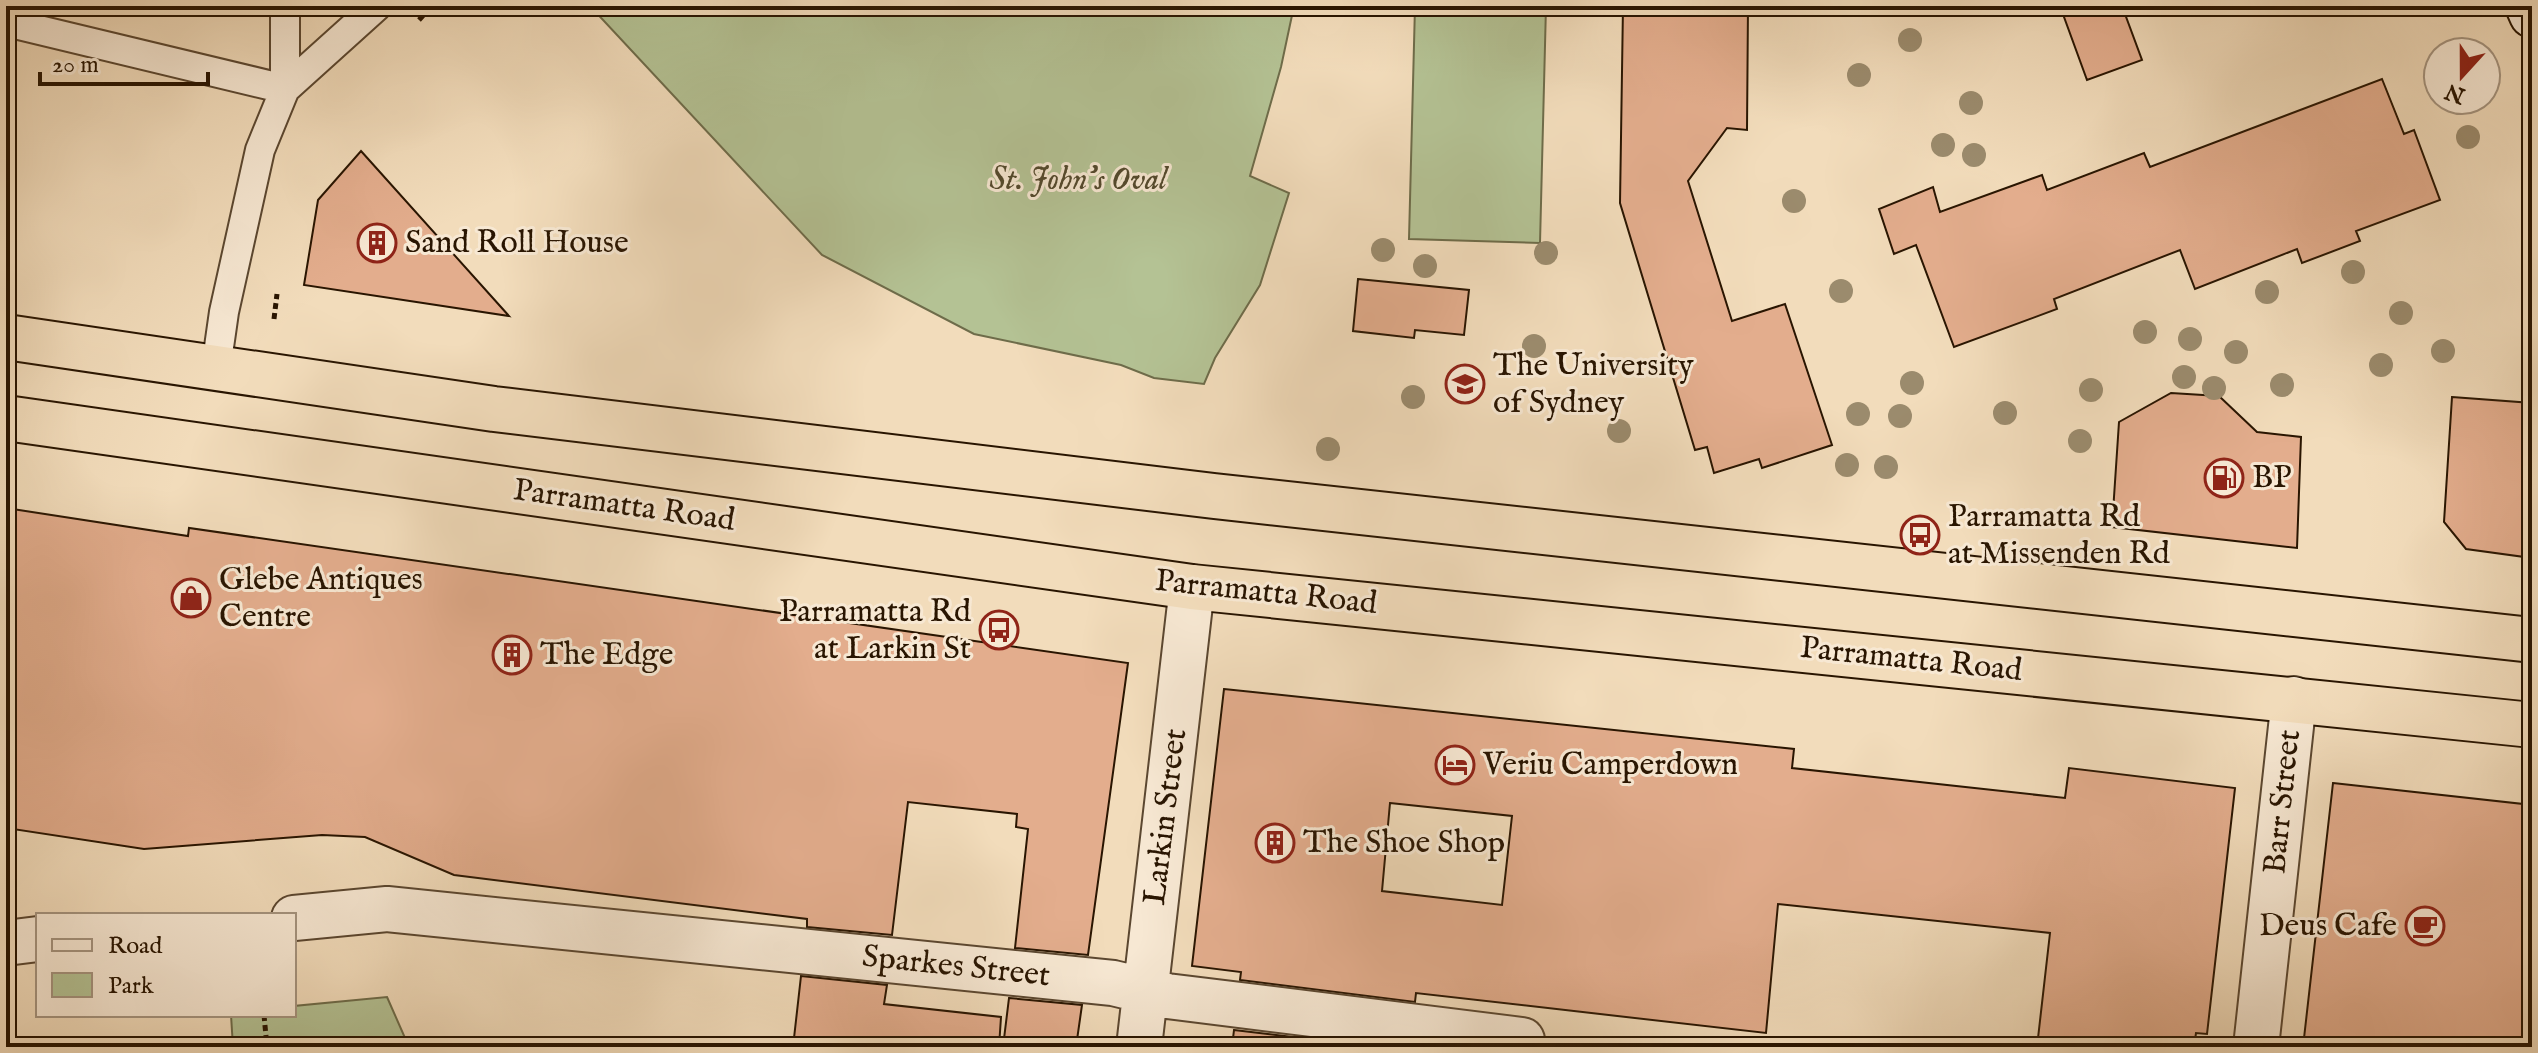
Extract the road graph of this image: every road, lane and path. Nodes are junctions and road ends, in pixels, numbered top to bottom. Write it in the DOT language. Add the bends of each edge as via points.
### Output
graph roads {
  1 [pos="285,6"];
  2 [pos="377,6"];
  3 [pos="432,6"];
  4 [pos="2528,6"];
  5 [pos="2532,15"];
  6 [pos="6,22"];
  7 [pos="411,29"];
  8 [pos="285,89"];
  9 [pos="277,292"];
  10 [pos="274,319"];
  11 [pos="6,337"];
  12 [pos="216,368"];
  13 [pos="6,418"];
  14 [pos="1192,587"];
  15 [pos="2532,640"];
  16 [pos="2294,699"];
  17 [pos="2532,725"];
  18 [pos="296,918"];
  19 [pos="36,939"];
  20 [pos="6,943"];
  21 [pos="1145,991"];
  22 [pos="264,1017"];
  23 [pos="1522,1040"];
  24 [pos="267,1047"];
  25 [pos="1139,1047"];
  26 [pos="2256,1047"];
  1 -- 8 [label="lane"];
  2 -- 8 [label="lane"];
  3 -- 7 [label="path"];
  4 -- 5 [label="street"];
  6 -- 8 [label="lane"];
  8 -- 12 [label="lane" via="260,150"];
  9 -- 10 [label="path"];
  11 -- 12 [label="highway"];
  12 -- 15 [label="highway" via="494,409 1198,494"];
  13 -- 14 [label="highway, Parramatta Road"];
  14 -- 16 [label="highway, Parramatta Road"];
  14 -- 21 [label="street, Larkin Street"];
  16 -- 17 [label="highway, Parramatta Road"];
  16 -- 26 [label="street, Barr Street"];
  18 -- 21 [label="street, Sparkes Street" via="387,909 1113,983"];
  19 -- 20 [label="street"];
  21 -- 23 [label="street, Sparkes Street"];
  21 -- 25 [label="street, Larkin Street"];
  22 -- 24 [label="path"];
}
